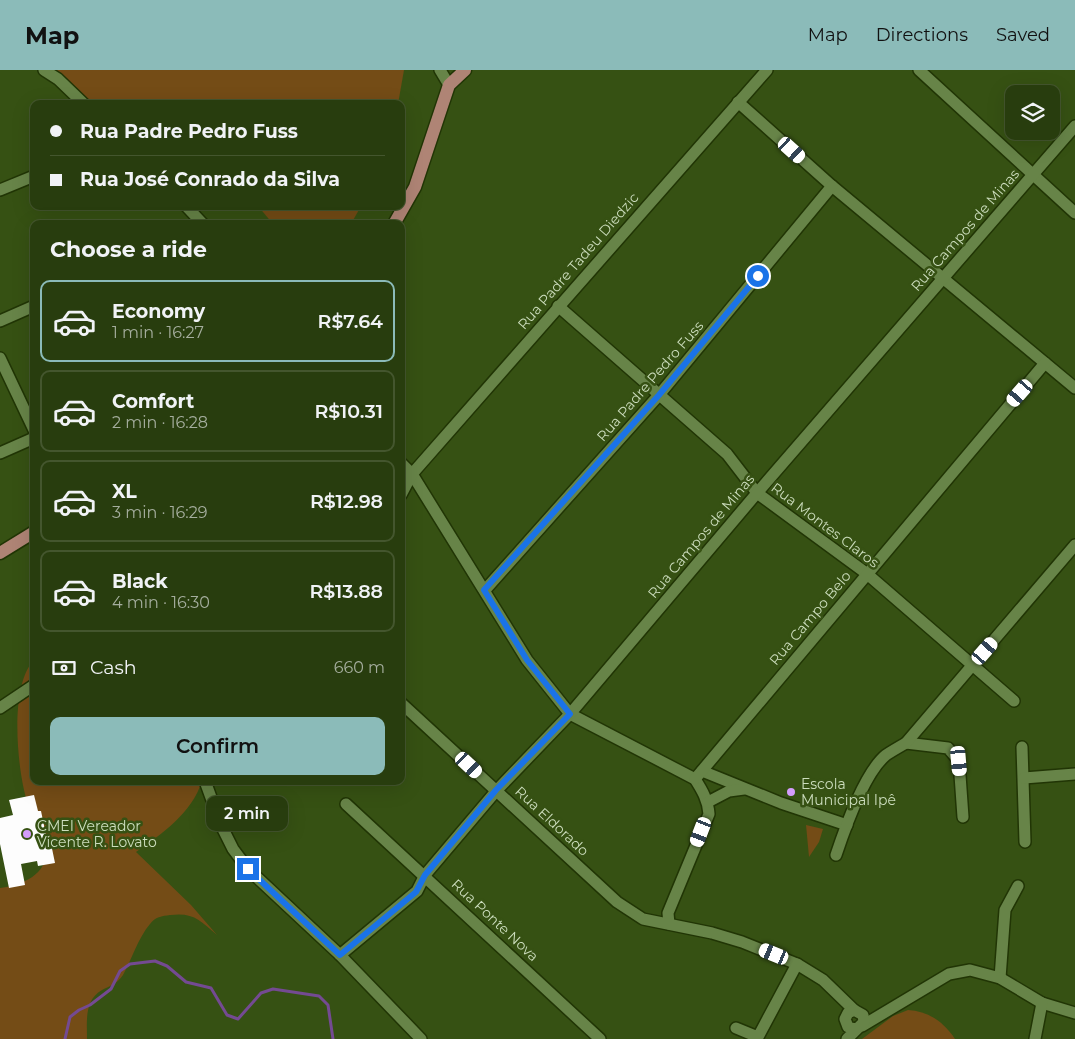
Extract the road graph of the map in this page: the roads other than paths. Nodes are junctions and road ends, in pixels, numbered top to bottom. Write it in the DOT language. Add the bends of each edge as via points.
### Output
graph roads {
  1 [pos="44,70"];
  2 [pos="67,70"];
  3 [pos="440,70"];
  4 [pos="465,70"];
  5 [pos="767,70"];
  6 [pos="919,70"];
  7 [pos="58,79"];
  8 [pos="449,85"];
  9 [pos="80,100"];
  10 [pos="738,102"];
  11 [pos="1075,126"];
  12 [pos="1032,174"];
  13 [pos="30,178"];
  14 [pos="832,186"];
  15 [pos="0,190"];
  16 [pos="405,205"];
  17 [pos="190,210"];
  18 [pos="1075,213"];
  19 [pos="199,220"];
  20 [pos="944,277"];
  21 [pos="558,306"];
  22 [pos="30,308"];
  23 [pos="0,321"];
  24 [pos="0,358"];
  25 [pos="1045,363"];
  26 [pos="1075,388"];
  27 [pos="659,395"];
  28 [pos="30,422"];
  29 [pos="30,440"];
  30 [pos="0,453"];
  31 [pos="405,468"];
  32 [pos="412,474"];
  33 [pos="405,487"];
  34 [pos="757,493"];
  35 [pos="30,534"];
  36 [pos="1075,545"];
  37 [pos="0,553"];
  38 [pos="866,573"];
  39 [pos="484,590"];
  40 [pos="972,666"];
  41 [pos="30,688"];
  42 [pos="1014,701"];
  43 [pos="405,707"];
  44 [pos="0,708"];
  45 [pos="570,714"];
  46 [pos="906,743"];
  47 [pos="1022,747"];
  48 [pos="1075,774"];
  49 [pos="698,775"];
  50 [pos="1024,778"];
  51 [pos="206,785"];
  52 [pos="745,789"];
  53 [pos="496,790"];
  54 [pos="708,802"];
  55 [pos="346,804"];
  56 [pos="963,817"];
  57 [pos="847,825"];
  58 [pos="1025,842"];
  59 [pos="836,855"];
  60 [pos="425,875"];
  61 [pos="1018,886"];
  62 [pos="669,924"];
  63 [pos="340,955"];
  64 [pos="797,964"];
  65 [pos="1000,978"];
  66 [pos="829,986"];
  67 [pos="904,1003"];
  68 [pos="1042,1003"];
  69 [pos="858,1011"];
  70 [pos="1075,1014"];
  71 [pos="853,1025"];
  72 [pos="736,1028"];
  73 [pos="422,1039"];
  74 [pos="600,1039"];
  75 [pos="841,1039"];
  76 [pos="847,1039"];
  77 [pos="1035,1039"];
  1 -- 7 [label="street"];
  2 -- 7 [label="street"];
  3 -- 8 [label="street"];
  4 -- 8 [label="main road"];
  5 -- 10 [label="street, Rua Padre Tadeu Diedzic"];
  6 -- 12 [label="street"];
  7 -- 9 [label="street"];
  8 -- 16 [label="main road" via="415,187"];
  10 -- 14 [label="street"];
  10 -- 21 [label="street, Rua Padre Tadeu Diedzic"];
  11 -- 12 [label="street, Rua Campos de Minas"];
  12 -- 18 [label="street"];
  12 -- 20 [label="street, Rua Campos de Minas"];
  13 -- 15 [label="street"];
  14 -- 20 [label="street"];
  14 -- 27 [label="street, Rua Padre Pedro Fuss"];
  17 -- 19 [label="street"];
  20 -- 25 [label="street"];
  20 -- 34 [label="street, Rua Campos de Minas"];
  21 -- 27 [label="street, Rua Montes Claros"];
  21 -- 32 [label="street, Rua Padre Tadeu Diedzic"];
  22 -- 23 [label="street"];
  24 -- 28 [label="street"];
  25 -- 26 [label="street"];
  25 -- 38 [label="street, Rua Campo Belo"];
  27 -- 34 [label="street, Rua Montes Claros" via="727,454"];
  27 -- 39 [label="street, Rua Padre Pedro Fuss"];
  29 -- 30 [label="street"];
  31 -- 32 [label="street"];
  32 -- 33 [label="street, Rua Padre Tadeu Diedzic"];
  32 -- 39 [label="street"];
  34 -- 38 [label="street, Rua Montes Claros"];
  34 -- 45 [label="street, Rua Campos de Minas"];
  35 -- 37 [label="main road"];
  36 -- 40 [label="street"];
  38 -- 40 [label="street, Rua Montes Claros"];
  38 -- 49 [label="street, Rua Campo Belo"];
  39 -- 45 [label="street" via="527,660"];
  40 -- 42 [label="street, Rua Montes Claros"];
  40 -- 46 [label="street"];
  41 -- 44 [label="street"];
  43 -- 53 [label="street, Rua Eldorado"];
  45 -- 49 [label="street"];
  45 -- 53 [label="street, Rua Campos de Minas"];
  46 -- 56 [label="street" via="948,748 959,761"];
  46 -- 57 [label="street" via="885,756 872,772"];
  47 -- 50 [label="street"];
  48 -- 50 [label="street"];
  49 -- 52 [label="street"];
  49 -- 54 [label="street"];
  50 -- 58 [label="street"];
  51 -- 63 [label="street" via="221,825 248,869"];
  52 -- 54 [label="street" via="729,791"];
  52 -- 57 [label="street"];
  53 -- 60 [label="street, Rua Campos de Minas"];
  53 -- 62 [label="street, Rua Eldorado" via="617,902 643,918"];
  54 -- 62 [label="street" via="709,814 668,913"];
  55 -- 60 [label="street, Rua Ponte Nova"];
  57 -- 59 [label="street"];
  60 -- 63 [label="street, Rua Campos de Minas" via="416,892"];
  60 -- 74 [label="street, Rua Ponte Nova"];
  61 -- 65 [label="street" via="1005,910"];
  62 -- 64 [label="street, Rua Eldorado" via="742,942"];
  63 -- 73 [label="street"];
  64 -- 66 [label="street, Rua Eldorado"];
  64 -- 72 [label="street" via="758,1037"];
  65 -- 67 [label="street" via="970,970 949,974"];
  65 -- 68 [label="street"];
  66 -- 69 [label="street, Rua Eldorado"];
  66 -- 71 [label="street"];
  67 -- 69 [label="street" via="878,1012"];
  67 -- 71 [label="street"];
  68 -- 70 [label="street"];
  68 -- 77 [label="street"];
  69 -- 71 [label="street" via="864,1018"];
  69 -- 71 [label="street" via="848,1013"];
  71 -- 75 [label="street"];
  71 -- 76 [label="street"];
}
